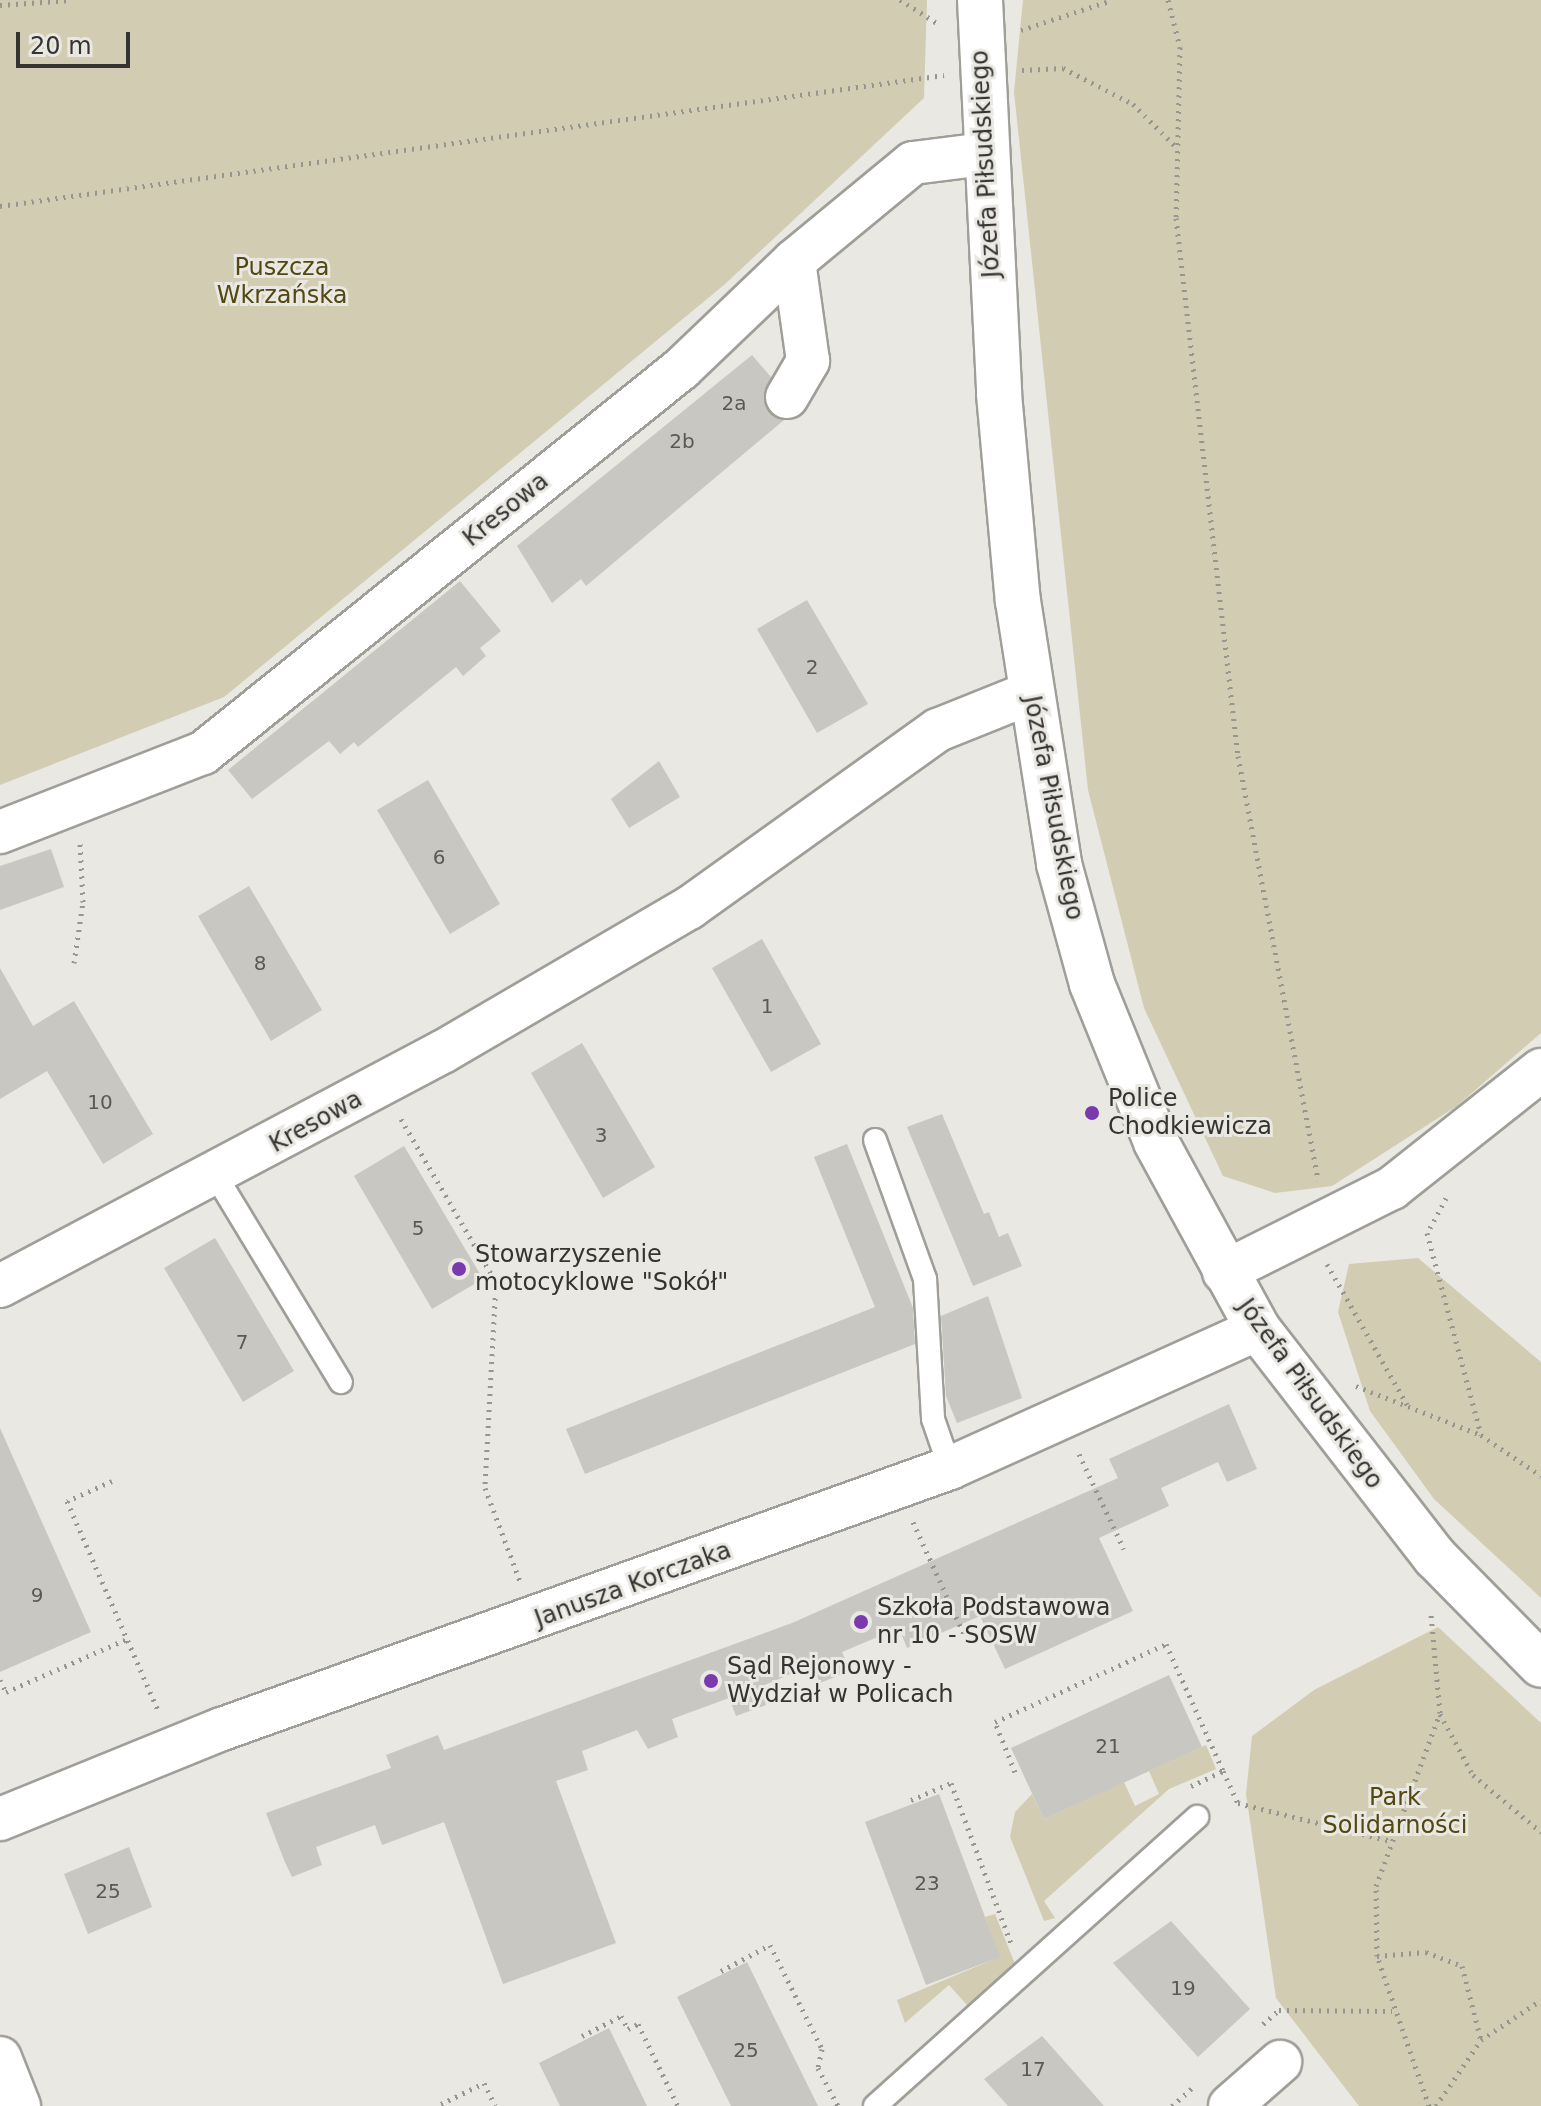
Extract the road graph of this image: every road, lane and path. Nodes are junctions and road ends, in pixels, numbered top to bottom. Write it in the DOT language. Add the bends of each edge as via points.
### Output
graph roads {
  1 [pos="71,0"];
  2 [pos="1112,0"];
  3 [pos="1168,0"];
  4 [pos="0,5"];
  5 [pos="980,20"];
  6 [pos="1016,71"];
  7 [pos="951,74"];
  8 [pos="1177,149"];
  9 [pos="984,154"];
  10 [pos="0,206"];
  11 [pos="794,261"];
  12 [pos="787,397"];
  13 [pos="1030,693"];
  14 [pos="71,809"];
  15 [pos="0,832"];
  16 [pos="74,963"];
  17 [pos="1541,1070"];
  18 [pos="399,1115"];
  19 [pos="875,1140"];
  20 [pos="216,1176"];
  21 [pos="1450,1189"];
  22 [pos="1309,1193"];
  23 [pos="1320,1253"];
  24 [pos="1224,1272"];
  25 [pos="0,1286"];
  26 [pos="1258,1329"];
  27 [pos="1339,1380"];
  28 [pos="341,1382"];
  29 [pos="1407,1405"];
  30 [pos="1481,1435"];
  31 [pos="1071,1439"];
  32 [pos="950,1468"];
  33 [pos="1541,1476"];
  34 [pos="112,1481"];
  35 [pos="906,1507"];
  36 [pos="1124,1549"];
  37 [pos="1430,1608"];
  38 [pos="535,1621"];
  39 [pos="127,1639"];
  40 [pos="966,1639"];
  41 [pos="1541,1665"];
  42 [pos="0,1680"];
  43 [pos="1440,1713"];
  44 [pos="174,1747"];
  45 [pos="1223,1771"];
  46 [pos="1015,1772"];
  47 [pos="911,1800"];
  48 [pos="1197,1817"];
  49 [pos="0,1819"];
  50 [pos="1541,1832"];
  51 [pos="1390,1841"];
  52 [pos="1377,1956"];
  53 [pos="721,1971"];
  54 [pos="1022,1973"];
  55 [pos="1541,2000"];
  56 [pos="1279,2010"];
  57 [pos="1392,2011"];
  58 [pos="582,2036"];
  59 [pos="1481,2040"];
  60 [pos="0,2058"];
  61 [pos="1280,2062"];
  62 [pos="441,2104"];
  63 [pos="19,2106"];
  64 [pos="495,2106"];
  65 [pos="678,2106"];
  66 [pos="838,2106"];
  67 [pos="875,2106"];
  68 [pos="1230,2106"];
  69 [pos="1429,2106"];
  70 [pos="1436,2106"];
  1 -- 4 [label="path"];
  2 -- 5 [label="path"];
  3 -- 8 [label="path" via="1180,47"];
  5 -- 9 [label="street, Józefa Piłsudskiego"];
  6 -- 8 [label="path" via="1063,68 1133,104"];
  7 -- 10 [label="path"];
  8 -- 22 [label="path" via="1176,218 1238,756 1321,1166"];
  9 -- 11 [label="street, Kresowa" via="913,163"];
  9 -- 13 [label="street, Józefa Piłsudskiego" via="999,394"];
  11 -- 12 [label="street" via="808,361"];
  11 -- 14 [label="street, Kresowa" via="681,369 203,753"];
  13 -- 20 [label="street, Kresowa" via="938,730 689,908"];
  13 -- 24 [label="street, Józefa Piłsudskiego" via="1059,864 1092,984 1140,1109"];
  14 -- 15 [label="street, Kresowa"];
  14 -- 16 [label="path" via="85,859"];
  17 -- 24 [label="street" via="1392,1188"];
  18 -- 38 [label="path" via="496,1282 485,1488"];
  19 -- 32 [label="lane" via="925,1279 933,1419"];
  20 -- 25 [label="street, Kresowa"];
  20 -- 28 [label="lane"];
  21 -- 30 [label="path" via="1427,1233"];
  23 -- 29 [label="path"];
  24 -- 26 [label="street, Józefa Piłsudskiego"];
  26 -- 32 [label="street, Janusza Korczaka"];
  26 -- 41 [label="street, Józefa Piłsudskiego" via="1435,1557"];
  27 -- 29 [label="path"];
  29 -- 30 [label="path"];
  30 -- 33 [label="path"];
  31 -- 36 [label="path"];
  32 -- 38 [label="street, Janusza Korczaka"];
  34 -- 39 [label="path" via="67,1501"];
  35 -- 40 [label="path"];
  37 -- 43 [label="path"];
  38 -- 44 [label="street, Janusza Korczaka"];
  39 -- 42 [label="path" via="6,1692"];
  39 -- 44 [label="path"];
  43 -- 50 [label="path" via="1473,1775"];
  43 -- 51 [label="path"];
  44 -- 49 [label="street, Janusza Korczaka"];
  45 -- 46 [label="path" via="1166,1644 995,1722"];
  45 -- 48 [label="path" via="1182,1789"];
  45 -- 51 [label="path" via="1238,1803"];
  47 -- 54 [label="path" via="951,1783"];
  48 -- 54 [label="lane"];
  51 -- 52 [label="path" via="1376,1886"];
  52 -- 57 [label="path"];
  52 -- 59 [label="path" via="1426,1952 1462,1966"];
  53 -- 66 [label="path" via="770,1945 822,2049 818,2068"];
  54 -- 67 [label="lane"];
  55 -- 59 [label="path"];
  56 -- 57 [label="path"];
  57 -- 69 [label="path"];
  58 -- 65 [label="path" via="621,2016 628,2029 638,2024"];
  59 -- 70 [label="path"];
  60 -- 63 [label="street"];
  61 -- 68 [label="street"];
  62 -- 64 [label="path" via="484,2083"];
}
